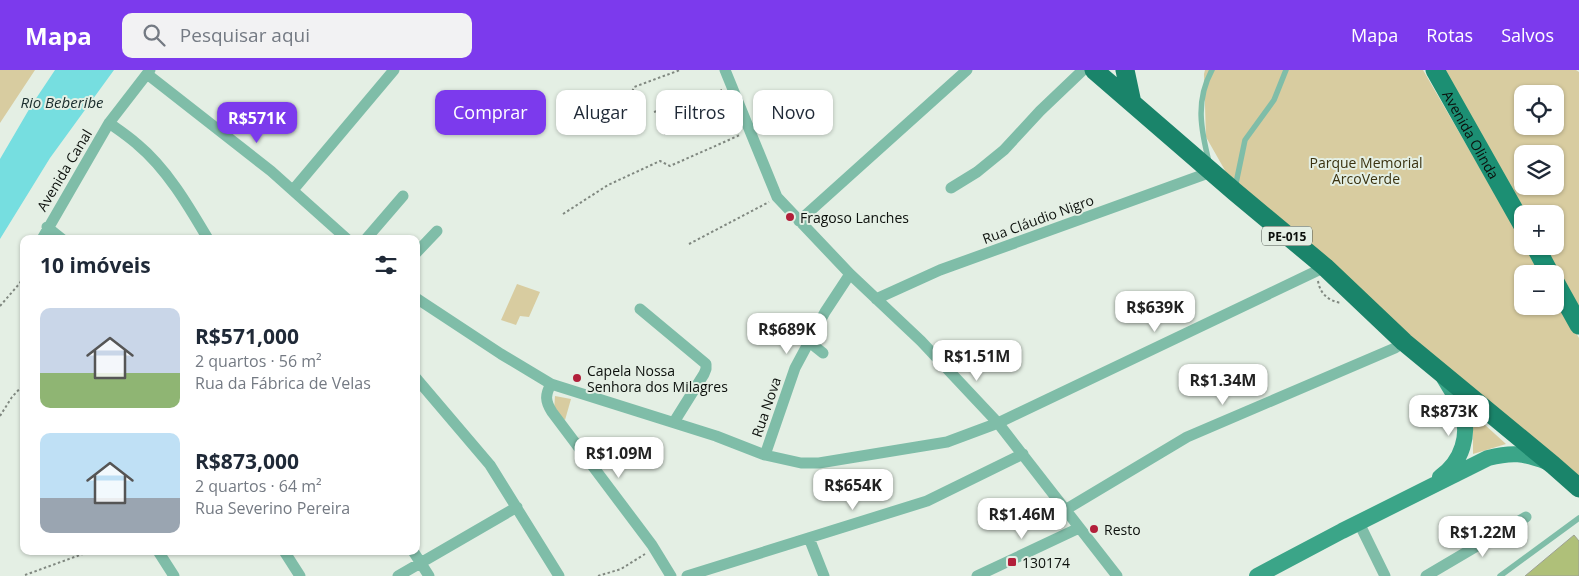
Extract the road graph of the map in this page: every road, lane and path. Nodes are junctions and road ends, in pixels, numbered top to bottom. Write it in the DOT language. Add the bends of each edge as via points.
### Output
graph roads {
  1 [pos="394,70"];
  2 [pos="680,70"];
  3 [pos="724,70"];
  4 [pos="967,70"];
  5 [pos="1083,70"];
  6 [pos="1094,70"];
  7 [pos="1126,70"];
  8 [pos="1212,70"];
  9 [pos="1286,70"];
  10 [pos="1435,70"];
  11 [pos="148,72"];
  12 [pos="731,87"];
  13 [pos="633,90"];
  14 [pos="732,90"];
  15 [pos="1132,103"];
  16 [pos="654,112"];
  17 [pos="743,113"];
  18 [pos="110,123"];
  19 [pos="750,131"];
  20 [pos="1211,172"];
  21 [pos="951,188"];
  22 [pos="293,190"];
  23 [pos="1235,192"];
  24 [pos="403,196"];
  25 [pos="777,198"];
  26 [pos="1514,209"];
  27 [pos="563,214"];
  28 [pos="799,221"];
  29 [pos="47,227"];
  30 [pos="437,231"];
  31 [pos="44,235"];
  32 [pos="57,235"];
  33 [pos="206,235"];
  34 [pos="343,235"];
  35 [pos="369,235"];
  36 [pos="689,244"];
  37 [pos="420,249"];
  38 [pos="1325,268"];
  39 [pos="850,274"];
  40 [pos="20,283"];
  41 [pos="1564,298"];
  42 [pos="876,299"];
  43 [pos="420,301"];
  44 [pos="0,306"];
  45 [pos="640,309"];
  46 [pos="1579,325"];
  47 [pos="808,341"];
  48 [pos="1404,342"];
  49 [pos="823,354"];
  50 [pos="1440,371"];
  51 [pos="420,383"];
  52 [pos="551,384"];
  53 [pos="20,388"];
  54 [pos="0,416"];
  55 [pos="674,422"];
  56 [pos="998,423"];
  57 [pos="1023,454"];
  58 [pos="765,455"];
  59 [pos="1553,465"];
  60 [pos="1579,488"];
  61 [pos="1415,494"];
  62 [pos="517,507"];
  63 [pos="1065,510"];
  64 [pos="1526,517"];
  65 [pos="1579,518"];
  66 [pos="1359,523"];
  67 [pos="1079,528"];
  68 [pos="809,538"];
  69 [pos="652,546"];
  70 [pos="80,555"];
  71 [pos="161,555"];
  72 [pos="287,555"];
  73 [pos="416,555"];
  74 [pos="421,563"];
  75 [pos="24,575"];
  76 [pos="174,576"];
  77 [pos="300,576"];
  78 [pos="398,576"];
  79 [pos="429,576"];
  80 [pos="559,576"];
  81 [pos="598,576"];
  82 [pos="671,576"];
  83 [pos="687,576"];
  84 [pos="824,576"];
  85 [pos="977,576"];
  86 [pos="1117,576"];
  87 [pos="1257,576"];
  88 [pos="1385,576"];
  89 [pos="1426,576"];
  90 [pos="1500,576"];
  1 -- 22 [label="street"];
  2 -- 13 [label="path" via="634,86"];
  3 -- 12 [label="street"];
  4 -- 28 [label="street"];
  5 -- 21 [label="street" via="1004,150"];
  6 -- 15 [label="highway, PE-015"];
  7 -- 15 [label="highway"];
  8 -- 20 [label="lane" via="1200,111"];
  9 -- 23 [label="lane" via="1274,100 1245,140"];
  10 -- 26 [label="main road, Avenida Olinda"];
  11 -- 18 [label="street, Avenida Canal"];
  11 -- 22 [label="street"];
  12 -- 14 [label="street"];
  12 -- 16 [label="path"];
  15 -- 20 [label="highway, PE-015"];
  17 -- 19 [label="street"];
  18 -- 29 [label="street, Avenida Canal"];
  18 -- 33 [label="street" via="138,144 159,167 180,193"];
  19 -- 25 [label="street"];
  19 -- 27 [label="path" via="670,166 660,161 608,185"];
  20 -- 23 [label="highway, PE-015"];
  20 -- 42 [label="street, Rua Cláudio Nigro" via="940,270"];
  22 -- 34 [label="street"];
  23 -- 38 [label="highway, PE-015"];
  24 -- 35 [label="street"];
  25 -- 28 [label="street"];
  25 -- 36 [label="path"];
  28 -- 39 [label="street"];
  29 -- 31 [label="street, Avenida Canal"];
  29 -- 32 [label="street"];
  30 -- 37 [label="street"];
  38 -- 48 [label="highway, PE-015"];
  38 -- 56 [label="street"];
  39 -- 42 [label="street"];
  39 -- 47 [label="street, Rua Nova"];
  40 -- 44 [label="path"];
  41 -- 46 [label="main road"];
  42 -- 56 [label="street" via="921,341"];
  43 -- 52 [label="street"];
  45 -- 55 [label="street" via="706,364 704,374"];
  47 -- 49 [label="street"];
  47 -- 58 [label="street, Rua Nova" via="794,368"];
  48 -- 50 [label="highway, PE-015"];
  48 -- 63 [label="street" via="1186,437"];
  50 -- 59 [label="highway, PE-015"];
  50 -- 61 [label="main road" via="1461,407 1465,439 1449,471"];
  51 -- 62 [label="street" via="490,465"];
  52 -- 55 [label="street"];
  52 -- 69 [label="street" via="546,393 549,408"];
  53 -- 54 [label="path"];
  55 -- 58 [label="street"];
  56 -- 57 [label="street"];
  56 -- 58 [label="street" via="947,442 818,463 801,463"];
  57 -- 63 [label="street"];
  57 -- 68 [label="street" via="927,501"];
  59 -- 60 [label="highway, PE-015"];
  59 -- 61 [label="main road" via="1531,456 1504,454 1488,458"];
  61 -- 66 [label="main road"];
  62 -- 74 [label="street"];
  62 -- 80 [label="street"];
  63 -- 67 [label="street"];
  64 -- 89 [label="street"];
  65 -- 90 [label="lane"];
  66 -- 87 [label="main road"];
  66 -- 88 [label="street"];
  67 -- 85 [label="street"];
  67 -- 86 [label="street"];
  68 -- 83 [label="street"];
  68 -- 84 [label="street"];
  69 -- 81 [label="path" via="621,570"];
  69 -- 82 [label="street"];
  70 -- 75 [label="path"];
  71 -- 76 [label="street"];
  72 -- 77 [label="street"];
  73 -- 74 [label="street"];
  74 -- 78 [label="street"];
  74 -- 79 [label="street"];
}
